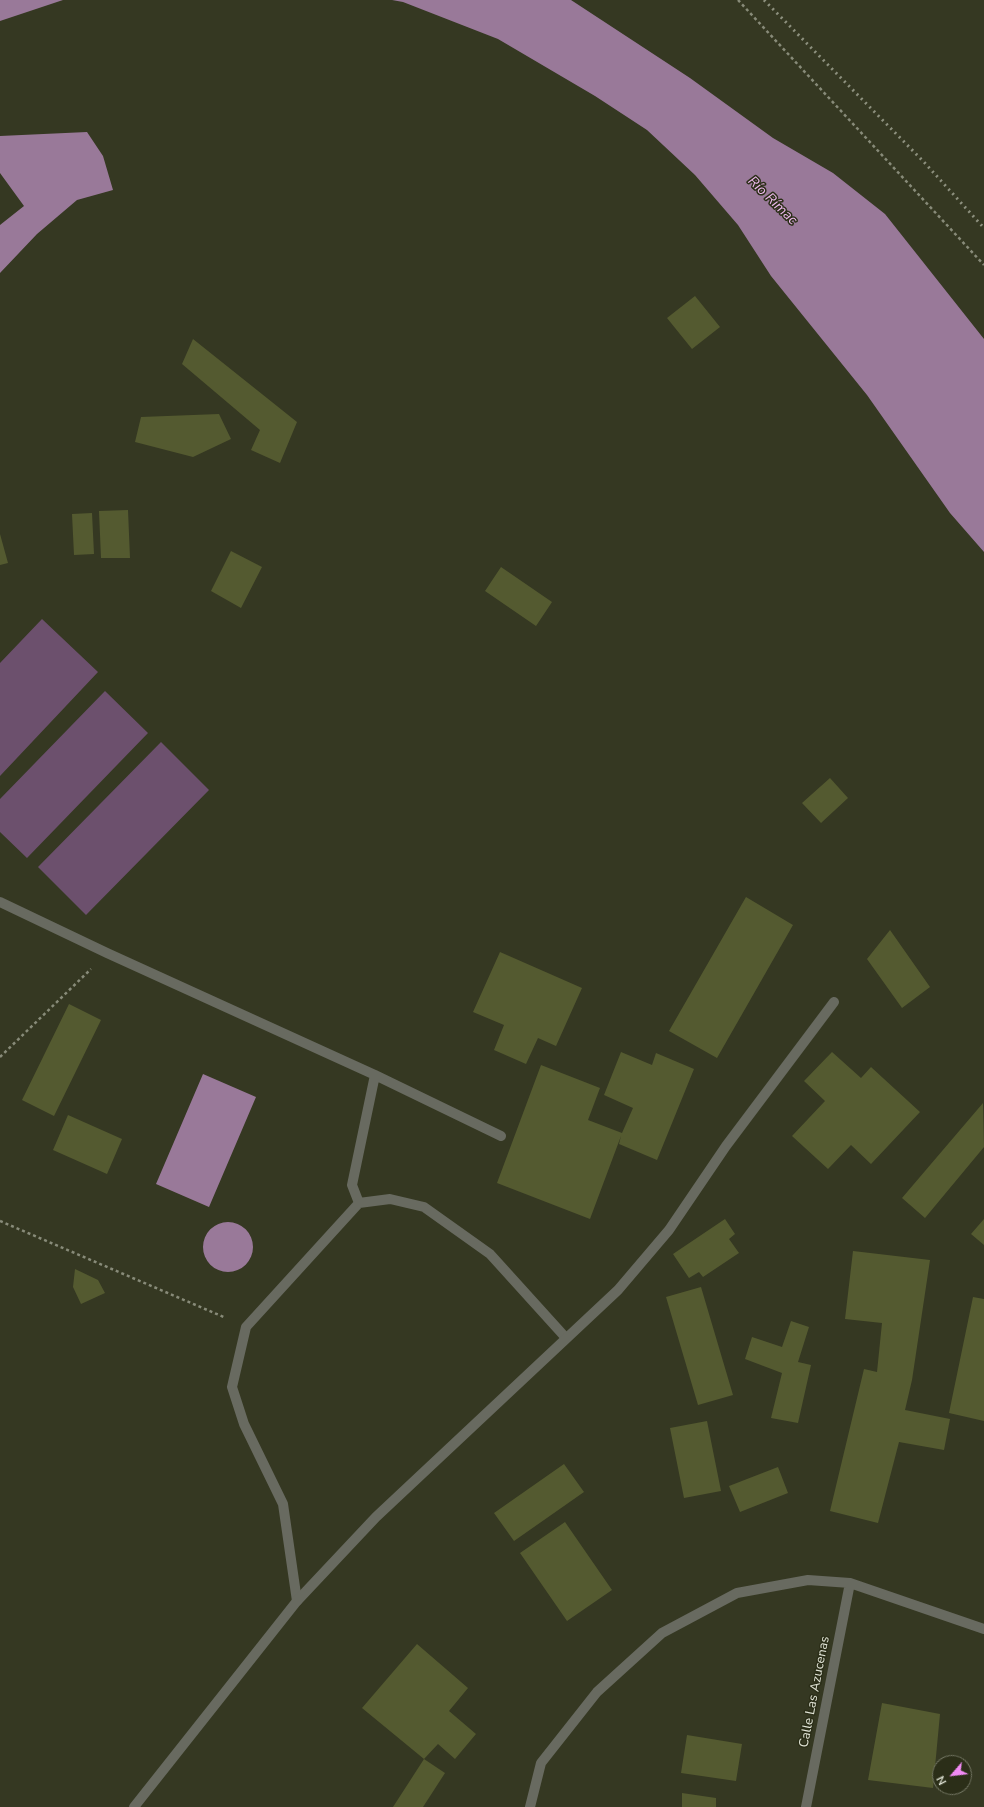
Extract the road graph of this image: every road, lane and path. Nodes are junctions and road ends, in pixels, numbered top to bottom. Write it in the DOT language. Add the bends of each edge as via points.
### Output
graph roads {
  1 [pos="738,0"];
  2 [pos="984,265"];
  3 [pos="0,902"];
  4 [pos="107,953"];
  5 [pos="834,1002"];
  6 [pos="0,1057"];
  7 [pos="375,1075"];
  8 [pos="501,1136"];
  9 [pos="359,1203"];
  10 [pos="0,1221"];
  11 [pos="246,1327"];
  12 [pos="566,1338"];
  13 [pos="850,1583"];
  14 [pos="297,1601"];
  15 [pos="984,1629"];
  16 [pos="134,1807"];
  17 [pos="530,1807"];
  18 [pos="806,1807"];
  1 -- 2 [label="path"];
  3 -- 4 [label="street"];
  4 -- 6 [label="path"];
  4 -- 7 [label="street"];
  5 -- 12 [label="street" via="726,1146 669,1230 618,1290"];
  7 -- 8 [label="street"];
  7 -- 9 [label="street" via="352,1185"];
  9 -- 11 [label="street"];
  9 -- 12 [label="street" via="390,1199 424,1207 490,1254"];
  10 -- 11 [label="path"];
  11 -- 14 [label="street" via="232,1387 244,1424 283,1504"];
  12 -- 14 [label="street" via="376,1517"];
  13 -- 15 [label="street"];
  13 -- 17 [label="street" via="808,1580 737,1593 662,1633 597,1692 541,1763"];
  13 -- 18 [label="street, Calle Las Azucenas"];
  14 -- 16 [label="street"];
}
